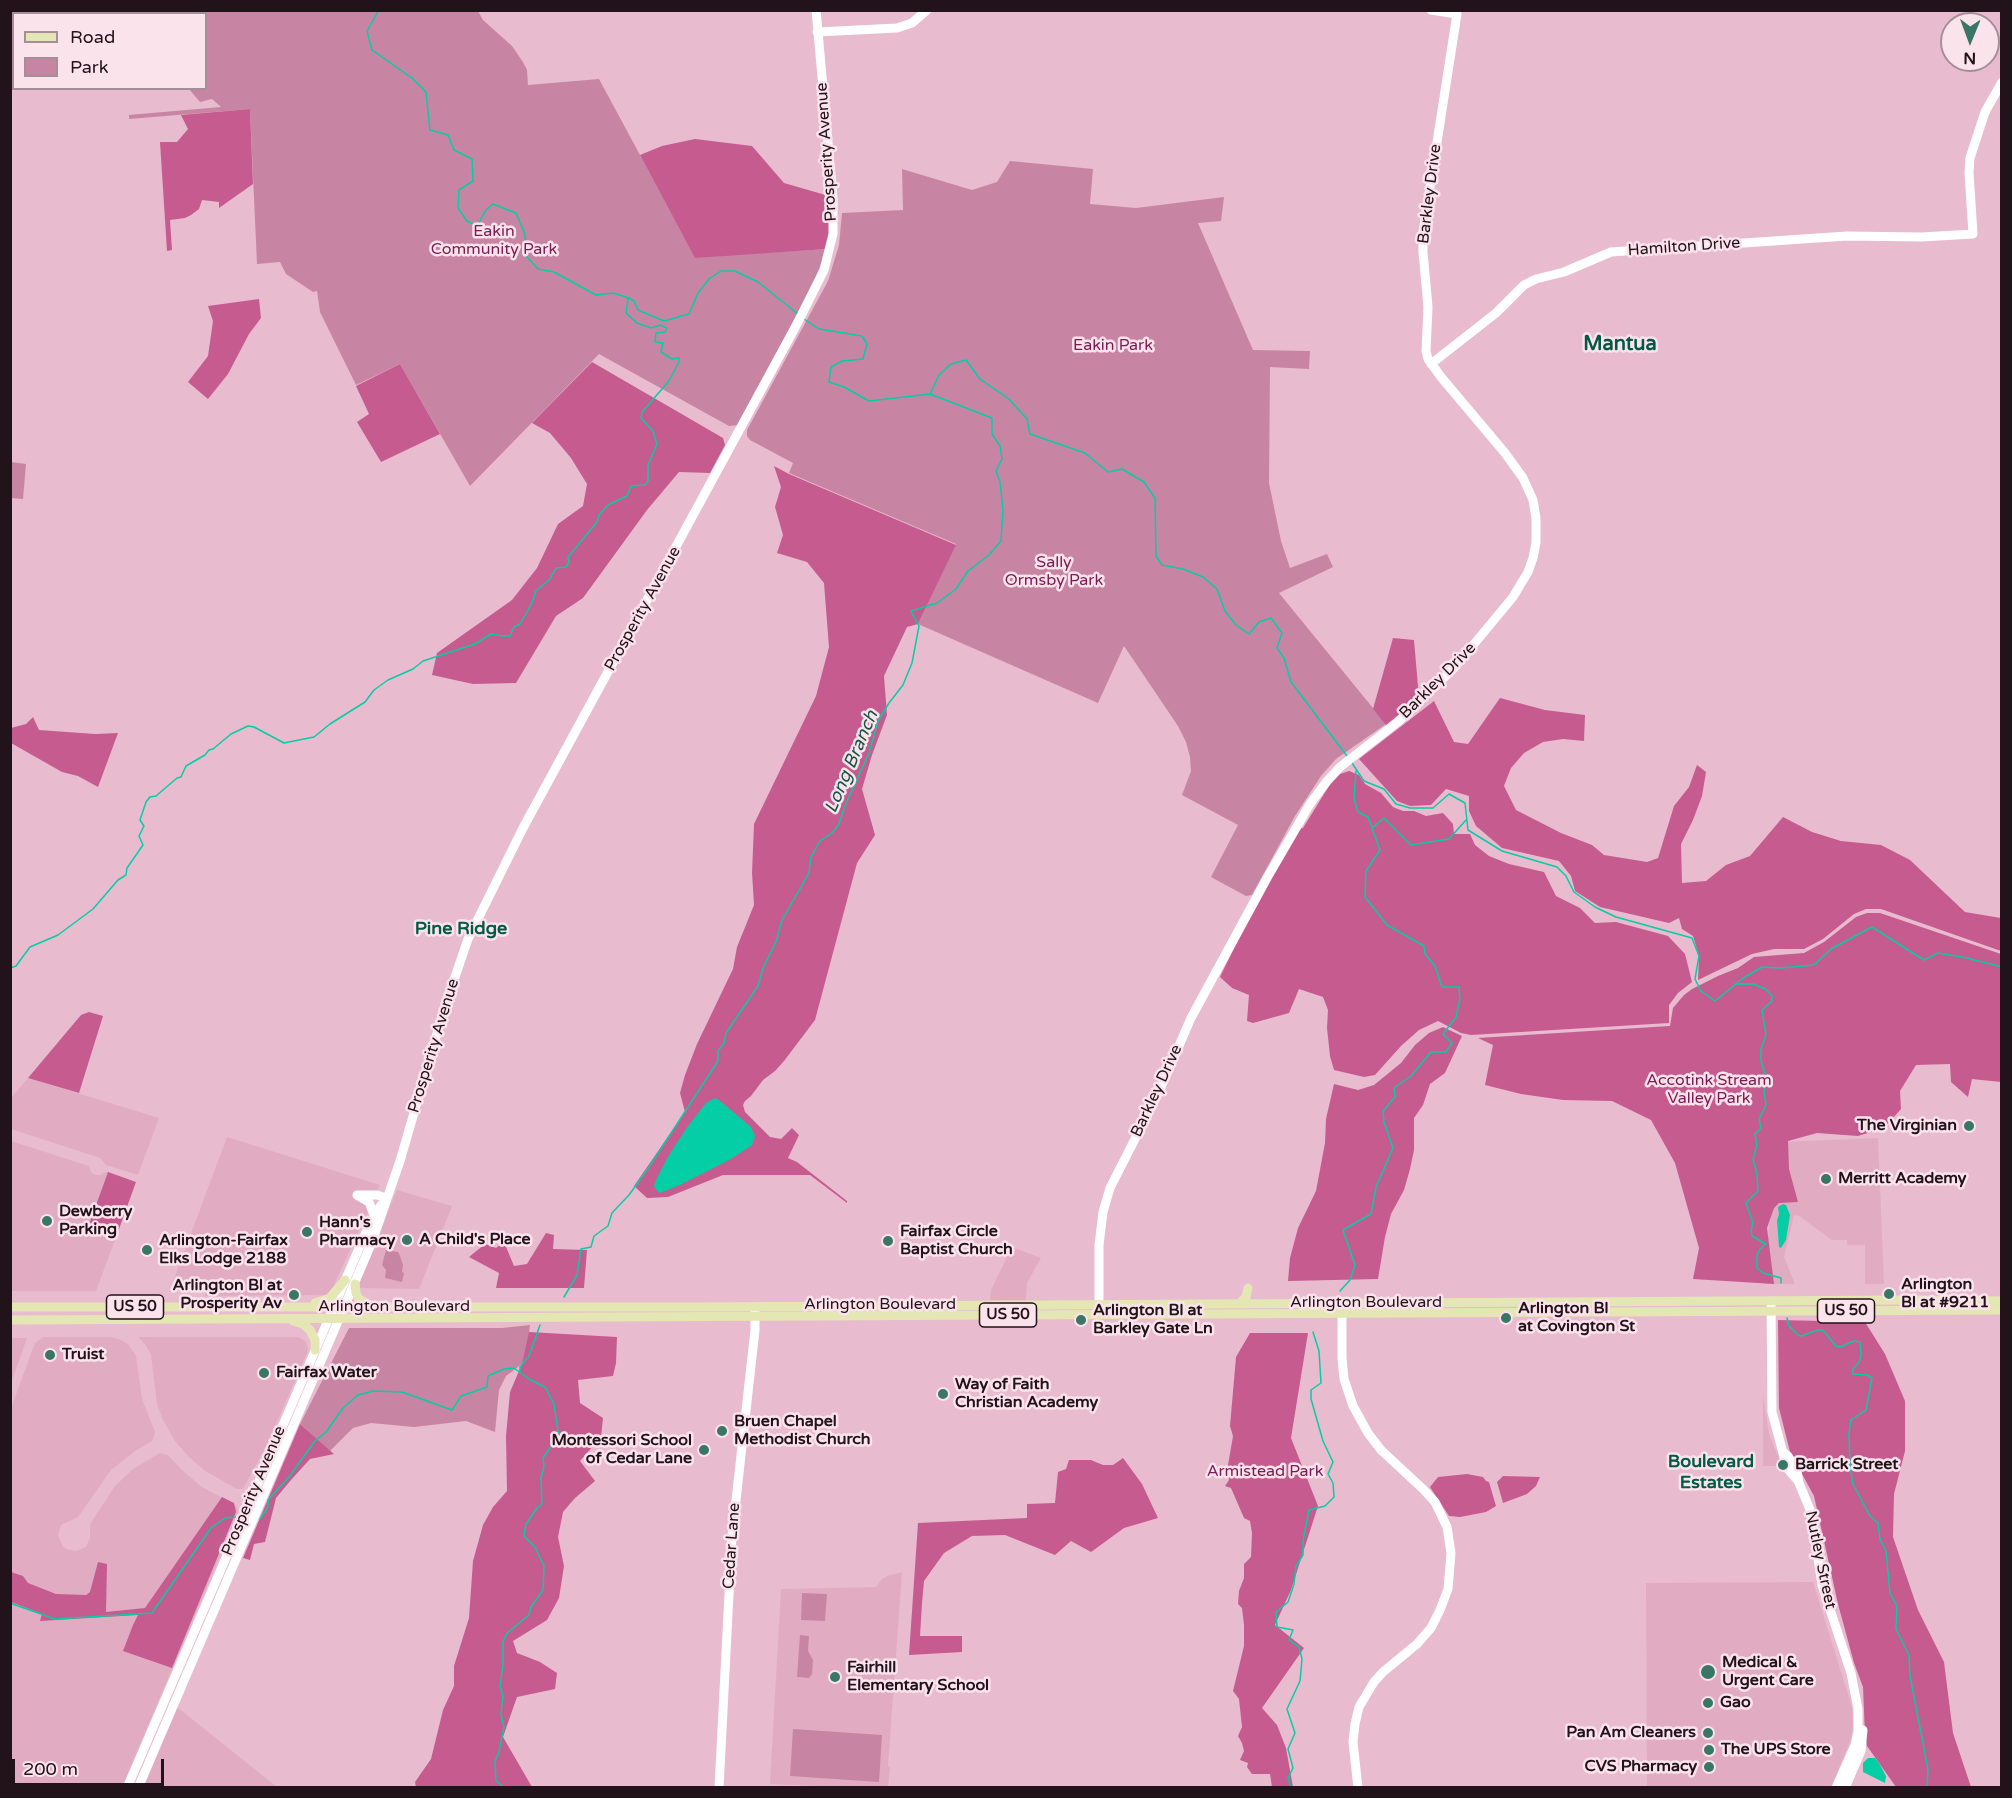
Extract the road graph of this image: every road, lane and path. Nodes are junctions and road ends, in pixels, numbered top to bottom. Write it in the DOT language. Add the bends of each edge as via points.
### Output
graph roads {
  1 [pos="816,10"];
  2 [pos="927,10"];
  3 [pos="1431,10"];
  4 [pos="817,32"];
  5 [pos="2001,82"];
  6 [pos="1431,363"];
  7 [pos="386,1198"];
  8 [pos="374,1215"];
  9 [pos="350,1282"];
  10 [pos="1248,1288"];
  11 [pos="1771,1300"];
  12 [pos="2001,1301"];
  13 [pos="1239,1304"];
  14 [pos="301,1306"];
  15 [pos="334,1306"];
  16 [pos="10,1307"];
  17 [pos="344,1307"];
  18 [pos="381,1307"];
  19 [pos="1099,1309"];
  20 [pos="755,1311"];
  21 [pos="1771,1311"];
  22 [pos="2001,1311"];
  23 [pos="1342,1313"];
  24 [pos="273,1318"];
  25 [pos="334,1318"];
  26 [pos="10,1320"];
  27 [pos="315,1350"];
  28 [pos="1851,1673"];
  29 [pos="127,1788"];
  30 [pos="138,1788"];
  31 [pos="719,1788"];
  32 [pos="1358,1788"];
  33 [pos="1836,1788"];
  34 [pos="1845,1788"];
  1 -- 4 [label="main road, Prosperity Avenue"];
  2 -- 4 [label="main road" via="912,23 897,28"];
  3 -- 6 [label="main road, Barkley Drive" via="1457,14 1423,232 1428,307 1426,351"];
  4 -- 7 [label="main road, Prosperity Avenue" via="834,219 828,259 807,306 480,913 456,971"];
  5 -- 6 [label="main road, Hamilton Drive" via="1988,105 1970,158 1973,234 1847,236 1611,252 1524,285 1496,313"];
  6 -- 19 [label="main road, Barkley Drive" via="1505,453 1529,489 1537,527 1528,572 1473,646 1431,691 1340,767 1310,804 1191,1018 1159,1092 1115,1176 1100,1225"];
  7 -- 8 [label="main road, Prosperity Avenue"];
  7 -- 8 [label="main road" via="357,1195 369,1202"];
  7 -- 9 [label="main road, Prosperity Avenue"];
  8 -- 9 [label="main road, Prosperity Avenue"];
  9 -- 14 [label="main road" via="330,1298"];
  9 -- 15 [label="main road, Prosperity Avenue"];
  9 -- 17 [label="main road, Prosperity Avenue"];
  9 -- 18 [label="main road" via="360,1300"];
  10 -- 13 [label="main road"];
  11 -- 12 [label="main road, Arlington Boulevard / US 50"];
  11 -- 13 [label="main road, Arlington Boulevard / US 50"];
  11 -- 21 [label="main road, Nutley Street"];
  13 -- 19 [label="main road, Arlington Boulevard / US 50"];
  14 -- 15 [label="main road, Arlington Boulevard / US 50"];
  14 -- 16 [label="main road, Arlington Boulevard / US 50"];
  15 -- 17 [label="main road, Arlington Boulevard / US 50"];
  15 -- 25 [label="main road, Prosperity Avenue"];
  17 -- 18 [label="main road, Arlington Boulevard / US 50"];
  17 -- 25 [label="main road, Prosperity Avenue"];
  18 -- 20 [label="main road, Arlington Boulevard / US 50"];
  19 -- 20 [label="main road, Arlington Boulevard / US 50"];
  19 -- 23 [label="main road, Arlington Boulevard / US 50"];
  20 -- 25 [label="main road, Arlington Boulevard / US 50"];
  20 -- 31 [label="main road, Cedar Lane" via="730,1559"];
  21 -- 22 [label="main road, Arlington Boulevard / US 50"];
  21 -- 23 [label="main road, Arlington Boulevard / US 50"];
  21 -- 28 [label="main road, Nutley Street" via="1774,1425 1787,1468 1799,1483 1811,1512 1822,1585"];
  23 -- 32 [label="main road" via="1344,1379 1353,1406 1381,1450 1435,1502 1447,1527 1451,1553 1448,1589 1431,1628 1374,1682 1359,1707 1353,1742"];
  24 -- 25 [label="main road, Arlington Boulevard / US 50"];
  24 -- 26 [label="main road, Arlington Boulevard / US 50"];
  24 -- 27 [label="main road" via="306,1325 314,1337"];
  25 -- 27 [label="main road, Prosperity Avenue"];
  25 -- 30 [label="main road, Prosperity Avenue"];
  27 -- 29 [label="main road, Prosperity Avenue"];
  28 -- 33 [label="main road, Nutley Street" via="1858,1732"];
  28 -- 34 [label="main road, Nutley Street" via="1862,1700 1863,1732 1861,1751"];
}
